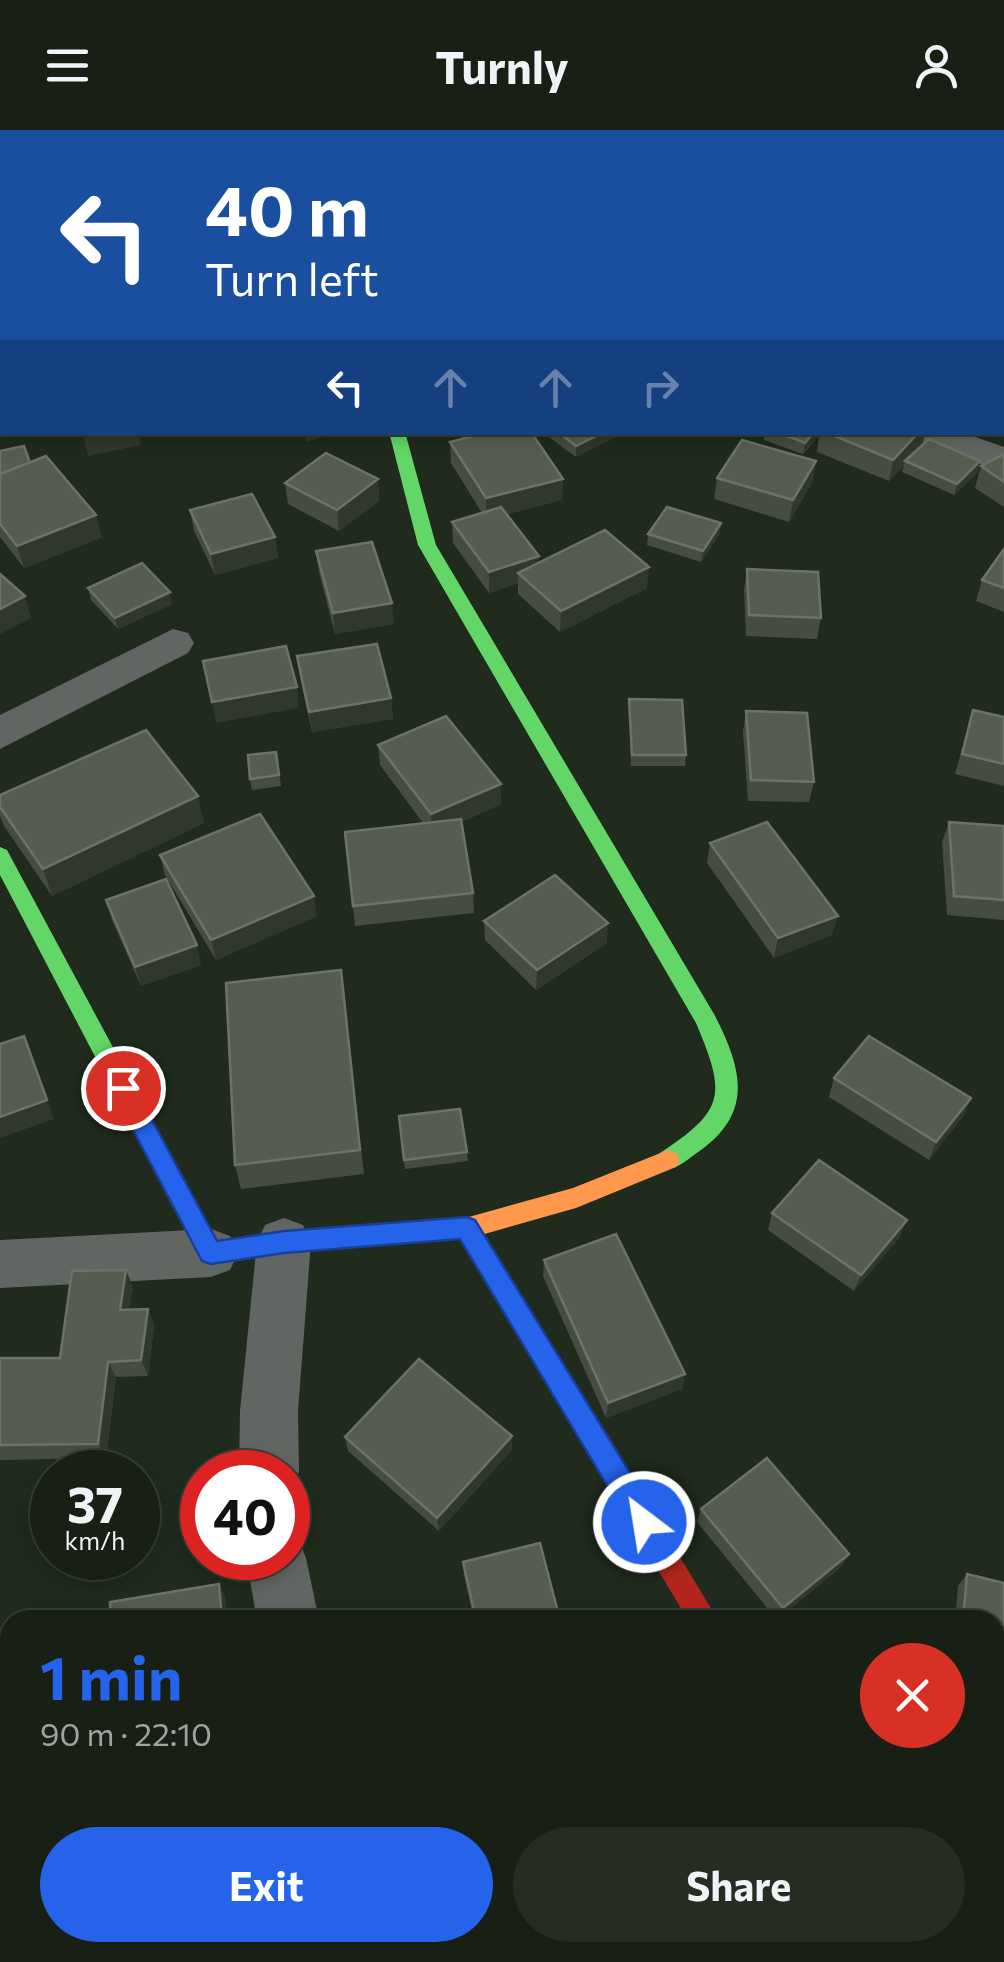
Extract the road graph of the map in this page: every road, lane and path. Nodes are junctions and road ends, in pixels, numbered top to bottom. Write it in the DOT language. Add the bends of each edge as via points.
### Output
graph roads {
  1 [pos="398,435"];
  2 [pos="932,435"];
  3 [pos="1004,460"];
  4 [pos="174,643"];
  5 [pos="0,734"];
  6 [pos="0,855"];
  7 [pos="467,1228"];
  8 [pos="284,1242"];
  9 [pos="211,1253"];
  10 [pos="0,1264"];
  11 [pos="269,1450"];
  12 [pos="280,1580"];
  13 [pos="286,1610"];
  14 [pos="698,1610"];
  1 -- 7 [label="street" via="427,545 706,1020 730,1092 714,1128 676,1155 602,1192"];
  2 -- 3 [label="street"];
  4 -- 5 [label="street"];
  6 -- 9 [label="street"];
  7 -- 8 [label="street"];
  7 -- 14 [label="street"];
  8 -- 9 [label="street"];
  8 -- 11 [label="street"];
  9 -- 10 [label="street"];
  12 -- 13 [label="street"];
}
